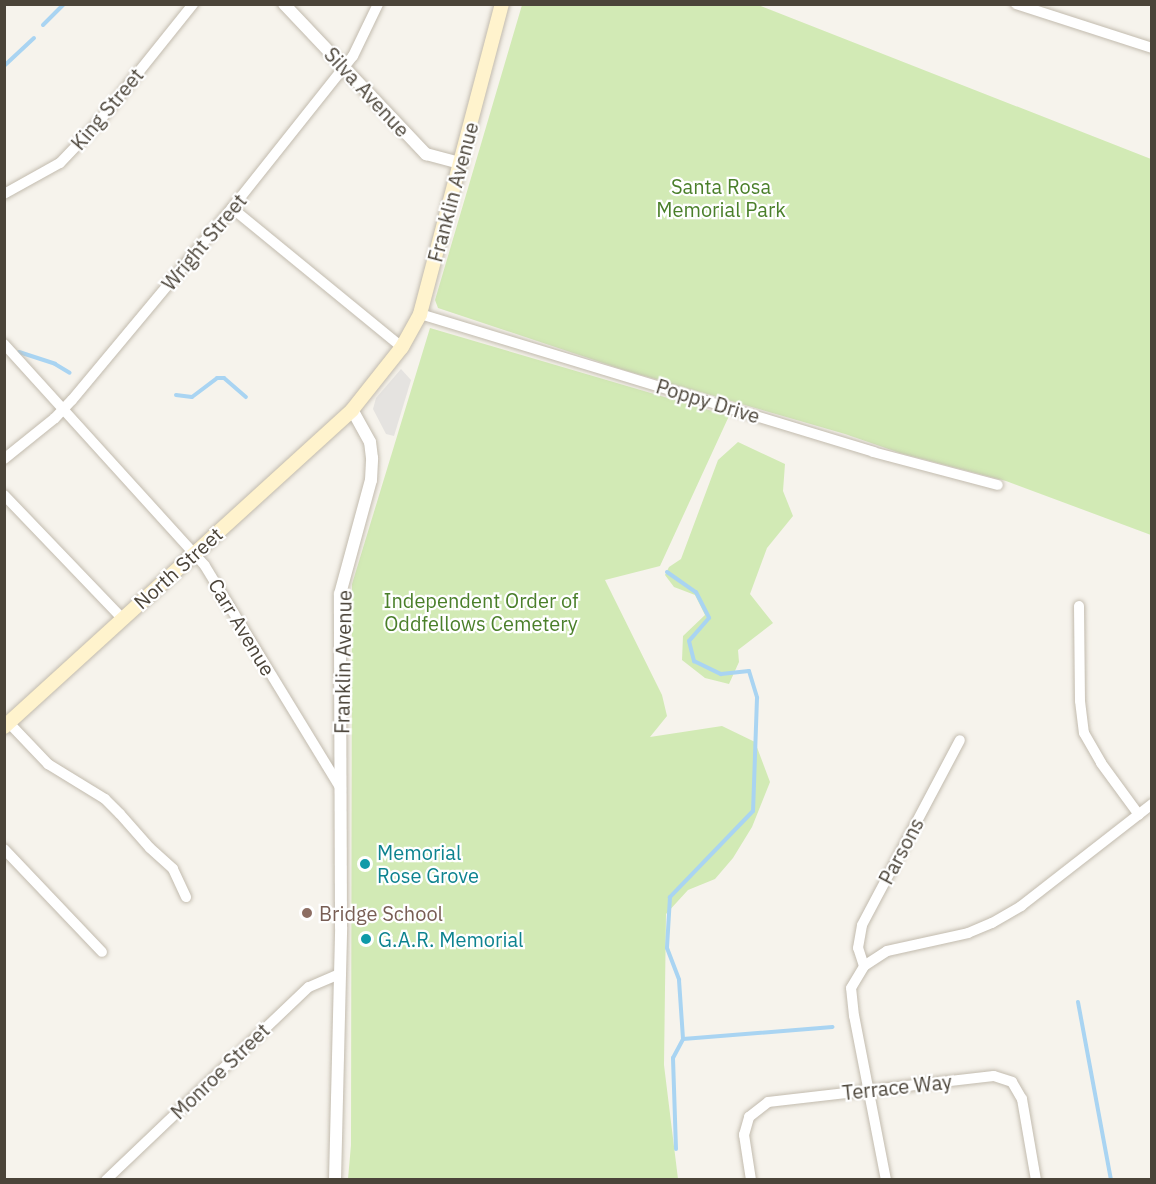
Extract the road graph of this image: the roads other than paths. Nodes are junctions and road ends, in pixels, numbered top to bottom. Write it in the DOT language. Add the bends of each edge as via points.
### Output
graph roads {
  1 [pos="193,4"];
  2 [pos="284,4"];
  3 [pos="378,4"];
  4 [pos="502,4"];
  5 [pos="1016,4"];
  6 [pos="1152,48"];
  7 [pos="344,66"];
  8 [pos="459,163"];
  9 [pos="4,194"];
  10 [pos="232,208"];
  11 [pos="420,314"];
  12 [pos="4,344"];
  13 [pos="402,347"];
  14 [pos="63,409"];
  15 [pos="352,410"];
  16 [pos="4,459"];
  17 [pos="998,485"];
  18 [pos="4,495"];
  19 [pos="194,553"];
  20 [pos="1079,606"];
  21 [pos="123,618"];
  22 [pos="7,725"];
  23 [pos="960,740"];
  24 [pos="341,789"];
  25 [pos="1152,804"];
  26 [pos="1139,815"];
  27 [pos="4,849"];
  28 [pos="186,897"];
  29 [pos="102,952"];
  30 [pos="864,966"];
  31 [pos="340,974"];
  32 [pos="869,1091"];
  33 [pos="106,1179"];
  34 [pos="335,1179"];
  35 [pos="751,1179"];
  36 [pos="886,1179"];
  37 [pos="1036,1179"];
  1 -- 9 [label="street, King Street" via="97,124 60,163"];
  2 -- 7 [label="street, Silva Avenue"];
  3 -- 7 [label="street, Wright Street" via="353,56"];
  4 -- 8 [label="main road, Franklin Avenue"];
  5 -- 6 [label="street"];
  7 -- 8 [label="street, Silva Avenue" via="426,154"];
  7 -- 10 [label="street, Wright Street"];
  8 -- 11 [label="main road, Franklin Avenue"];
  10 -- 13 [label="street"];
  10 -- 14 [label="street, Wright Street"];
  11 -- 13 [label="main road, Franklin Avenue"];
  11 -- 17 [label="street, Poppy Drive" via="873,452"];
  12 -- 14 [label="street, Carr Avenue"];
  13 -- 15 [label="main road, Franklin Avenue"];
  14 -- 16 [label="street, Wright Street"];
  14 -- 19 [label="street, Carr Avenue"];
  15 -- 19 [label="main road, North Street"];
  15 -- 24 [label="street, Franklin Avenue" via="370,442 372,458 371,480 340,594"];
  18 -- 21 [label="street"];
  19 -- 21 [label="main road, North Street"];
  19 -- 24 [label="street, Carr Avenue"];
  20 -- 26 [label="street" via="1084,733"];
  21 -- 22 [label="main road, North Street"];
  22 -- 28 [label="street" via="48,764 105,799 173,869"];
  23 -- 30 [label="street, Parsons" via="862,925 858,948"];
  24 -- 31 [label="street, Franklin Avenue"];
  25 -- 26 [label="street"];
  26 -- 30 [label="street" via="1021,906 992,923 969,933 887,951"];
  27 -- 29 [label="street"];
  30 -- 32 [label="street" via="851,988"];
  31 -- 33 [label="street, Monroe Street" via="309,987"];
  31 -- 34 [label="street, Franklin Avenue"];
  32 -- 35 [label="street, Terrace Way" via="768,1102 749,1117 744,1135"];
  32 -- 36 [label="street"];
  32 -- 37 [label="street, Terrace Way" via="994,1076 1012,1082 1022,1099"];
}
